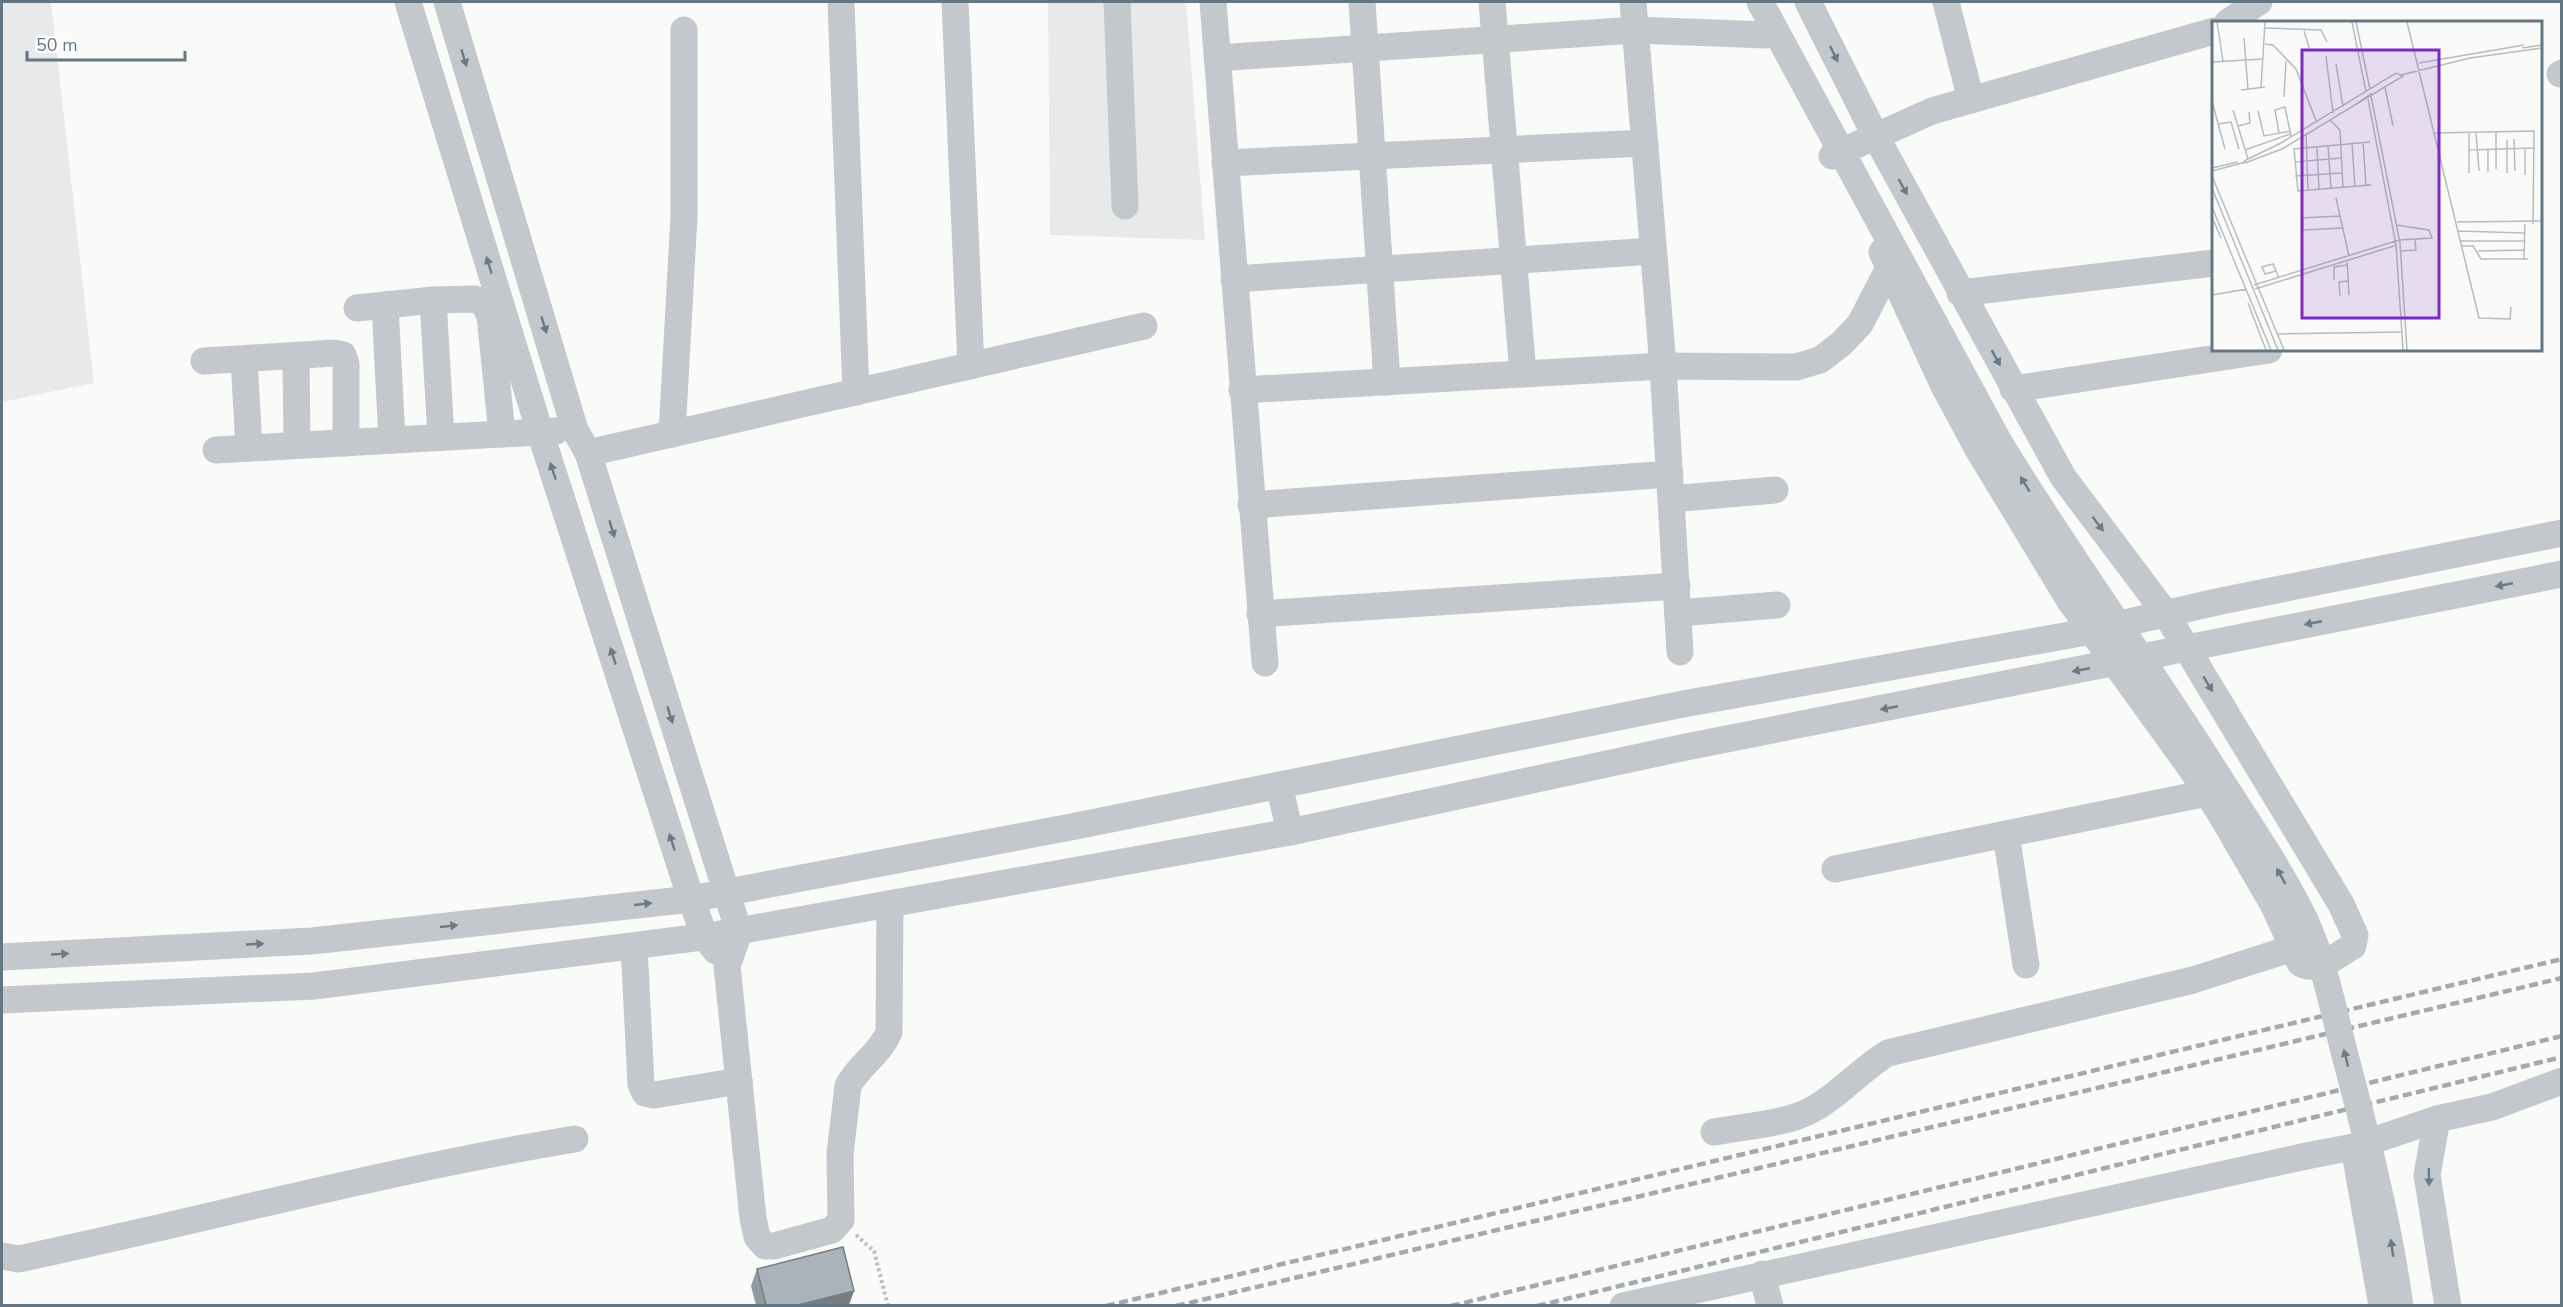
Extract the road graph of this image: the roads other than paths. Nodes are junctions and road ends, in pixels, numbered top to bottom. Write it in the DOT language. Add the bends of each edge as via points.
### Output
graph roads {
  1 [pos="408,2"];
  2 [pos="447,2"];
  3 [pos="955,2"];
  4 [pos="1118,2"];
  5 [pos="1213,2"];
  6 [pos="1362,2"];
  7 [pos="1492,2"];
  8 [pos="1633,2"];
  9 [pos="1748,2"];
  10 [pos="1760,2"];
  11 [pos="1782,2"];
  12 [pos="1808,2"];
  13 [pos="1946,2"];
  14 [pos="2259,2"];
  15 [pos="841,3"];
  16 [pos="2230,21"];
  17 [pos="684,30"];
  18 [pos="1636,30"];
  19 [pos="2212,32"];
  20 [pos="1766,35"];
  21 [pos="1495,39"];
  22 [pos="1365,48"];
  23 [pos="1217,58"];
  24 [pos="1971,100"];
  25 [pos="1875,135"];
  26 [pos="1645,143"];
  27 [pos="1504,150"];
  28 [pos="1372,156"];
  29 [pos="1833,156"];
  30 [pos="1225,163"];
  31 [pos="1125,206"];
  32 [pos="1653,251"];
  33 [pos="1514,260"];
  34 [pos="2212,263"];
  35 [pos="1890,266"];
  36 [pos="1380,269"];
  37 [pos="1234,279"];
  38 [pos="1960,293"];
  39 [pos="433,300"];
  40 [pos="386,305"];
  41 [pos="357,308"];
  42 [pos="1144,326"];
  43 [pos="2262,351"];
  44 [pos="296,357"];
  45 [pos="244,359"];
  46 [pos="204,361"];
  47 [pos="971,366"];
  48 [pos="1663,366"];
  49 [pos="1523,374"];
  50 [pos="1387,382"];
  51 [pos="2013,389"];
  52 [pos="1242,390"];
  53 [pos="856,392"];
  54 [pos="540,432"];
  55 [pos="502,434"];
  56 [pos="672,434"];
  57 [pos="441,437"];
  58 [pos="392,440"];
  59 [pos="581,442"];
  60 [pos="346,443"];
  61 [pos="297,445"];
  62 [pos="249,448"];
  63 [pos="216,450"];
  64 [pos="1670,487"];
  65 [pos="1775,490"];
  66 [pos="1251,505"];
  67 [pos="2562,533"];
  68 [pos="2562,574"];
  69 [pos="1677,586"];
  70 [pos="1777,605"];
  71 [pos="1678,613"];
  72 [pos="1260,614"];
  73 [pos="2166,614"];
  74 [pos="2091,631"];
  75 [pos="2186,648"];
  76 [pos="1680,652"];
  77 [pos="1265,663"];
  78 [pos="2115,663"];
  79 [pos="1279,784"];
  80 [pos="2207,793"];
  81 [pos="1290,832"];
  82 [pos="2006,834"];
  83 [pos="1835,870"];
  84 [pos="726,892"];
  85 [pos="691,899"];
  86 [pos="890,904"];
  87 [pos="420,929"];
  88 [pos="739,932"];
  89 [pos="705,937"];
  90 [pos="634,946"];
  91 [pos="2293,948"];
  92 [pos="2,957"];
  93 [pos="2026,965"];
  94 [pos="727,966"];
  95 [pos="425,972"];
  96 [pos="2,1000"];
  97 [pos="739,1081"];
  98 [pos="2562,1081"];
  99 [pos="2437,1119"];
  100 [pos="1714,1132"];
  101 [pos="575,1139"];
  102 [pos="2354,1147"];
  103 [pos="2,1256"];
  104 [pos="1761,1274"];
  105 [pos="1623,1305"];
  106 [pos="1770,1305"];
  107 [pos="2382,1305"];
  108 [pos="2400,1305"];
  109 [pos="2419,1305"];
  110 [pos="2448,1305"];
  54 -- 1 [label="street, one-way"];
  2 -- 59 [label="street, one-way"];
  3 -- 47 [label="street"];
  4 -- 31 [label="street"];
  5 -- 23 [label="street"];
  6 -- 22 [label="street"];
  7 -- 21 [label="street"];
  8 -- 18 [label="street"];
  9 -- 20 [label="street"];
  108 -- 10 [label="street, one-way, bridge" via="2390,1235 2375,1172 2319,955 2305,920 2185,723 1999,442"];
  11 -- 109 [label="street" via="2015,432 2052,494 2201,713 2321,912 2337,949 2393,1167"];
  12 -- 25 [label="street, one-way"];
  13 -- 24 [label="street"];
  14 -- 16 [label="street"];
  15 -- 53 [label="street"];
  17 -- 56 [label="street" via="684,216"];
  18 -- 20 [label="street"];
  18 -- 21 [label="street"];
  18 -- 26 [label="street"];
  19 -- 24 [label="street"];
  20 -- 29 [label="street"];
  21 -- 22 [label="street"];
  21 -- 27 [label="street"];
  22 -- 23 [label="street"];
  22 -- 28 [label="street"];
  23 -- 30 [label="street"];
  24 -- 25 [label="street" via="1932,111"];
  25 -- 29 [label="street"];
  25 -- 38 [label="street, one-way"];
  26 -- 27 [label="street"];
  26 -- 32 [label="street"];
  27 -- 28 [label="street"];
  27 -- 33 [label="street"];
  28 -- 30 [label="street"];
  28 -- 36 [label="street"];
  29 -- 35 [label="street"];
  30 -- 37 [label="street"];
  32 -- 33 [label="street"];
  32 -- 48 [label="street"];
  33 -- 36 [label="street"];
  33 -- 49 [label="street"];
  34 -- 38 [label="street"];
  35 -- 48 [label="street" via="1860,324 1820,360 1796,368"];
  35 -- 74 [label="street" via="1944,386 1979,451"];
  36 -- 37 [label="street"];
  36 -- 50 [label="street"];
  37 -- 52 [label="street"];
  38 -- 51 [label="street, one-way"];
  39 -- 40 [label="street"];
  39 -- 55 [label="street" via="475,299 484,304 490,316"];
  39 -- 57 [label="street"];
  40 -- 41 [label="street"];
  40 -- 58 [label="street"];
  42 -- 47 [label="street"];
  43 -- 51 [label="street"];
  44 -- 45 [label="street"];
  44 -- 60 [label="street" via="343,355"];
  44 -- 61 [label="street"];
  45 -- 46 [label="street"];
  45 -- 62 [label="street"];
  47 -- 53 [label="street"];
  48 -- 49 [label="street"];
  48 -- 64 [label="street"];
  49 -- 50 [label="street"];
  50 -- 52 [label="street"];
  51 -- 73 [label="street, one-way" via="2063,477"];
  52 -- 66 [label="street"];
  53 -- 56 [label="street"];
  54 -- 55 [label="street"];
  54 -- 59 [label="street"];
  85 -- 54 [label="street, one-way"];
  55 -- 57 [label="street"];
  56 -- 59 [label="street"];
  57 -- 58 [label="street"];
  58 -- 60 [label="street"];
  59 -- 84 [label="street, one-way"];
  60 -- 61 [label="street"];
  61 -- 62 [label="street"];
  62 -- 63 [label="street"];
  64 -- 65 [label="street"];
  64 -- 66 [label="street"];
  64 -- 69 [label="street"];
  66 -- 72 [label="street"];
  67 -- 73 [label="street"];
  68 -- 75 [label="street, one-way"];
  69 -- 71 [label="street"];
  69 -- 72 [label="street"];
  70 -- 71 [label="street"];
  71 -- 76 [label="street"];
  72 -- 77 [label="street"];
  73 -- 74 [label="street"];
  73 -- 75 [label="street"];
  74 -- 78 [label="street"];
  74 -- 79 [label="street" via="1683,704"];
  75 -- 78 [label="street"];
  75 -- 91 [label="street, one-way" via="2341,904 2355,935 2353,946 2315,967 2307,968 2300,963"];
  78 -- 80 [label="street"];
  78 -- 81 [label="street, one-way" via="1686,747"];
  79 -- 81 [label="street"];
  79 -- 84 [label="street"];
  80 -- 82 [label="street"];
  80 -- 91 [label="street" via="2273,904"];
  81 -- 86 [label="street"];
  82 -- 83 [label="street"];
  82 -- 93 [label="street"];
  84 -- 85 [label="street"];
  84 -- 88 [label="street"];
  87 -- 85 [label="street, one-way"];
  85 -- 89 [label="street"];
  86 -- 88 [label="street"];
  86 -- 97 [label="street" via="889,1032 880,1049 848,1086 840,1154 841,1220 832,1230 774,1246 765,1246 757,1237"];
  92 -- 87 [label="street, one-way" via="312,941"];
  87 -- 95 [label="street"];
  88 -- 89 [label="street"];
  88 -- 94 [label="street"];
  89 -- 90 [label="street"];
  89 -- 94 [label="street"];
  90 -- 95 [label="street"];
  90 -- 97 [label="street" via="641,1084 645,1093 654,1095"];
  91 -- 100 [label="street" via="2193,980 1888,1053 1794,1118"];
  94 -- 97 [label="street"];
  95 -- 96 [label="street" via="314,986"];
  98 -- 99 [label="street" via="2492,1107"];
  99 -- 102 [label="street"];
  99 -- 110 [label="street, one-way" via="2427,1175"];
  101 -- 103 [label="street" via="414,1169 18,1259"];
  102 -- 104 [label="street"];
  102 -- 107 [label="street"];
  104 -- 105 [label="street"];
  104 -- 106 [label="street"];
}
